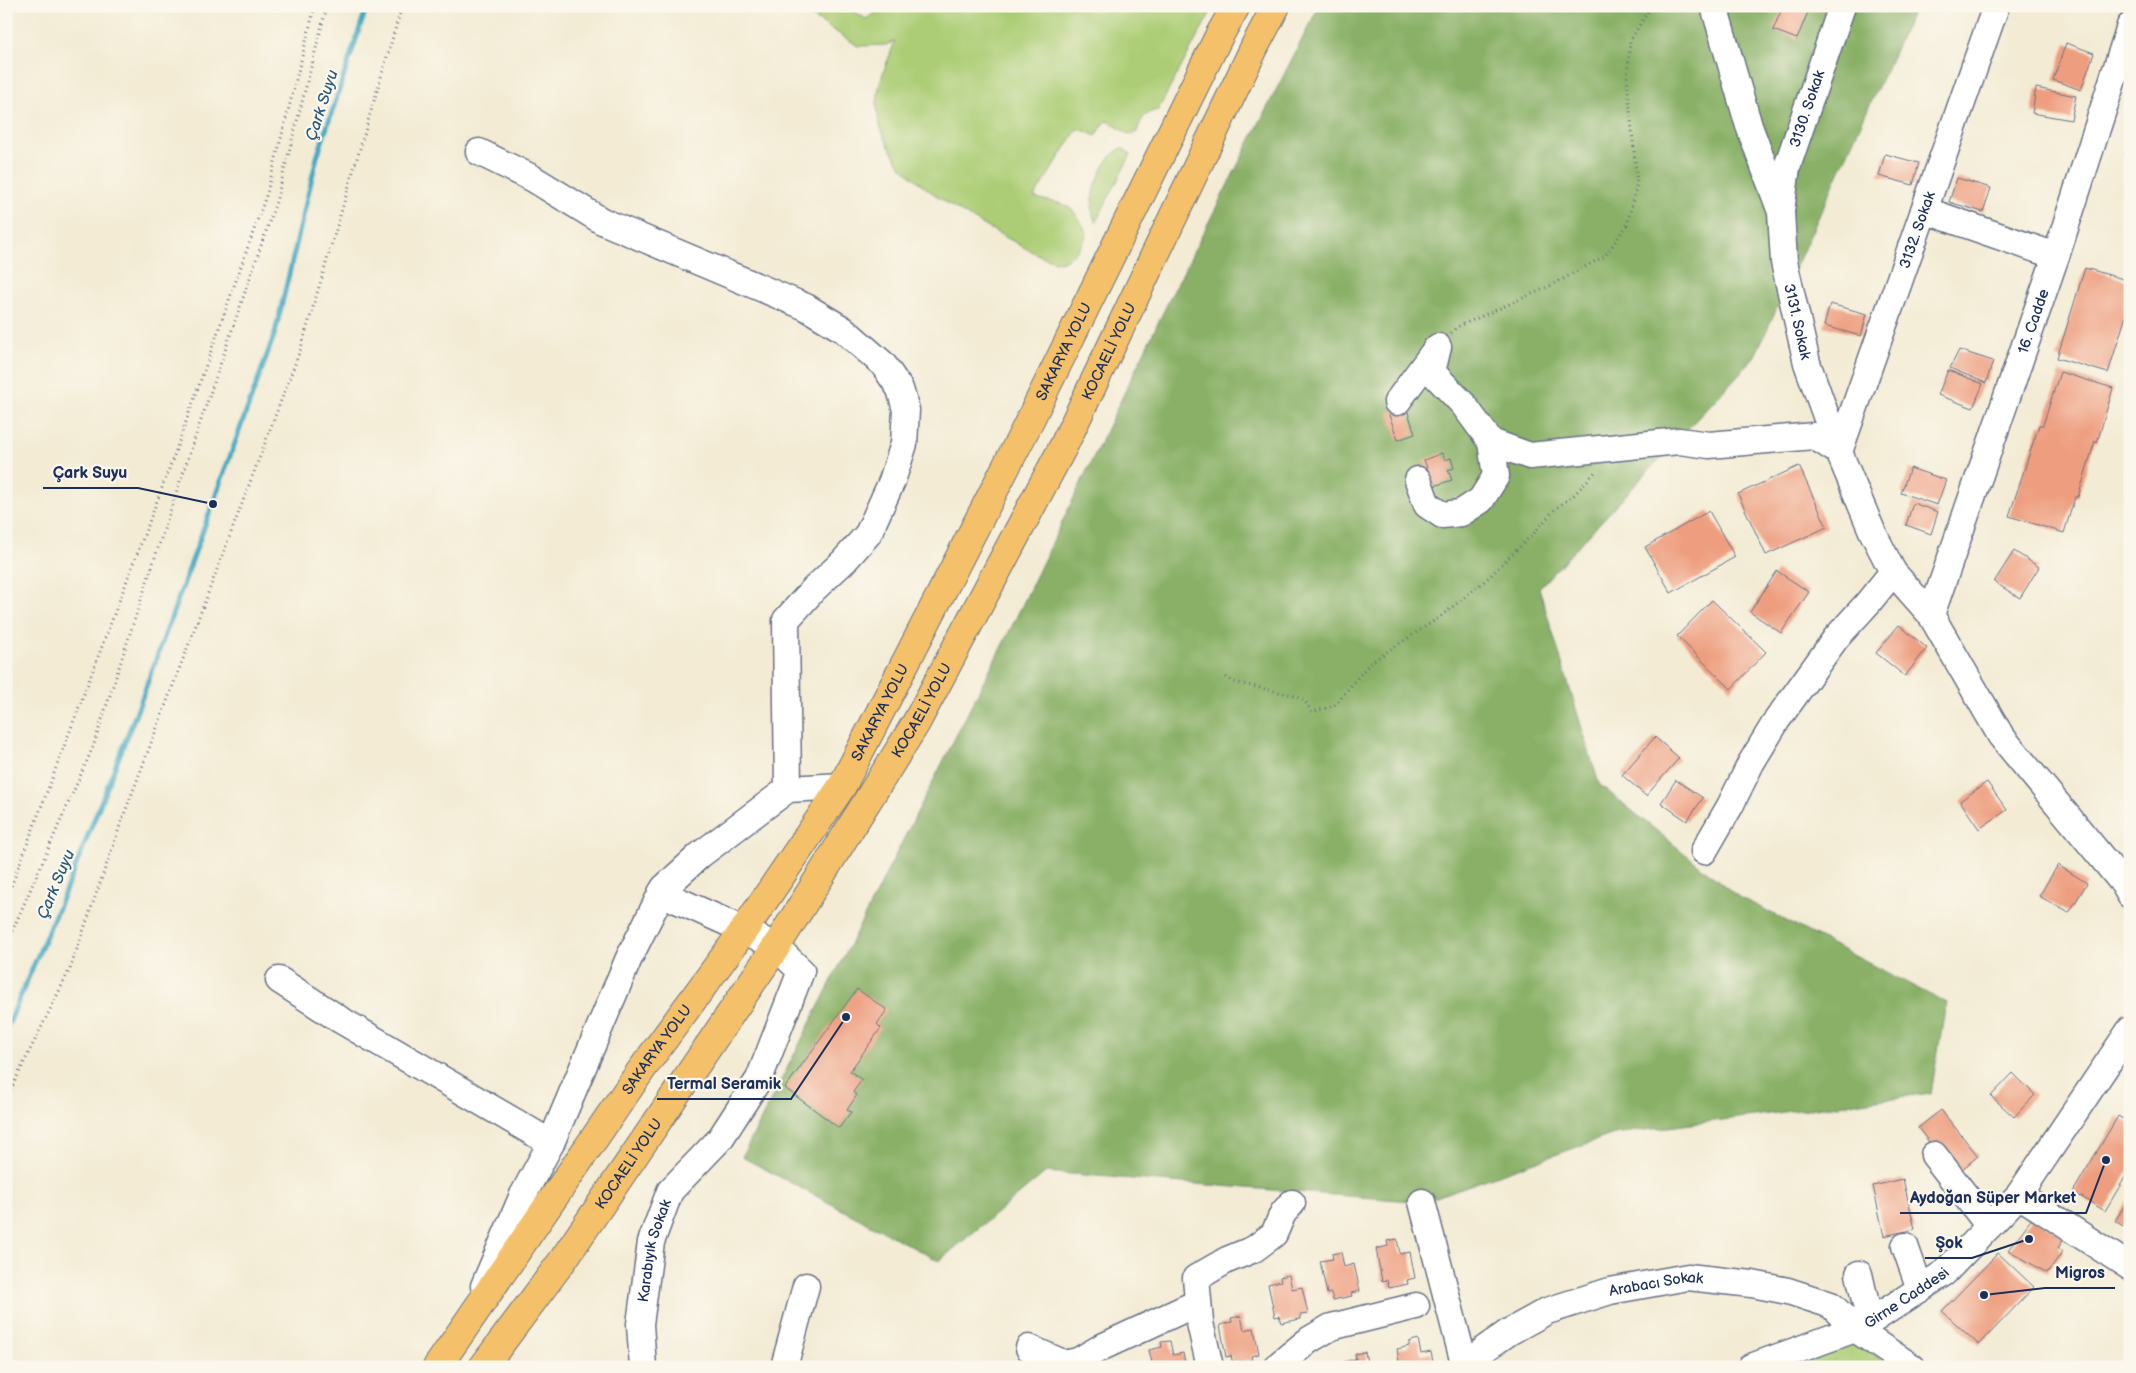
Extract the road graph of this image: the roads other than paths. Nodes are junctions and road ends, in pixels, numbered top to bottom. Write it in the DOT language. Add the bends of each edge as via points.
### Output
graph roads {
  1 [pos="1236,6"];
  2 [pos="1276,6"];
  3 [pos="1714,6"];
  4 [pos="1842,6"];
  5 [pos="1996,6"];
  6 [pos="2130,26"];
  7 [pos="480,152"];
  8 [pos="1924,210"];
  9 [pos="1781,212"];
  10 [pos="2056,256"];
  11 [pos="1397,402"];
  12 [pos="1491,442"];
  13 [pos="1840,452"];
  14 [pos="1418,480"];
  15 [pos="1894,572"];
  16 [pos="1931,615"];
  17 [pos="842,786"];
  18 [pos="788,788"];
  19 [pos="1704,851"];
  20 [pos="661,892"];
  21 [pos="2130,895"];
  22 [pos="744,930"];
  23 [pos="776,947"];
  24 [pos="279,980"];
  25 [pos="2130,1030"];
  26 [pos="551,1143"];
  27 [pos="1934,1155"];
  28 [pos="2018,1195"];
  29 [pos="1422,1202"];
  30 [pos="1292,1203"];
  31 [pos="1989,1226"];
  32 [pos="1905,1246"];
  33 [pos="2130,1267"];
  34 [pos="1859,1274"];
  35 [pos="806,1286"];
  36 [pos="1920,1289"];
  37 [pos="1197,1303"];
  38 [pos="1416,1306"];
  39 [pos="468,1323"];
  40 [pos="1862,1326"];
  41 [pos="1029,1348"];
  42 [pos="1786,1360"];
  43 [pos="437,1367"];
  44 [pos="483,1367"];
  45 [pos="643,1367"];
  46 [pos="784,1367"];
  47 [pos="1210,1367"];
  48 [pos="1276,1367"];
  49 [pos="1465,1367"];
  50 [pos="1751,1367"];
  51 [pos="1912,1367"];
  1 -- 17 [label="highway, SAKARYA YOLU" via="1023,434"];
  2 -- 23 [label="highway, KOCAELİ YOLU" via="1063,447 916,723"];
  3 -- 9 [label="street, 3131. Sokak" via="1748,126"];
  4 -- 9 [label="street, 3130. Sokak" via="1787,167"];
  5 -- 8 [label="street, 3132. Sokak"];
  6 -- 10 [label="street, 16. Cadde"];
  7 -- 18 [label="street" via="532,178 602,221 806,306 844,330 883,364 900,389 906,410 904,444 892,481 868,534 786,620"];
  8 -- 10 [label="street"];
  8 -- 13 [label="street, 3132. Sokak"];
  9 -- 13 [label="street, 3131. Sokak" via="1784,262 1807,363"];
  10 -- 16 [label="street, 16. Cadde"];
  11 -- 12 [label="street" via="1438,347 1432,372 1463,404"];
  12 -- 13 [label="street" via="1530,456 1679,441 1709,445 1814,436"];
  12 -- 14 [label="street" via="1496,476 1481,500 1461,513 1442,515 1427,505"];
  13 -- 15 [label="street, 3131. Sokak" via="1872,531"];
  15 -- 16 [label="street, 3131. Sokak"];
  15 -- 19 [label="street" via="1836,638 1777,720"];
  16 -- 21 [label="street, 3131. Sokak" via="2001,736"];
  17 -- 18 [label="street"];
  17 -- 22 [label="highway, SAKARYA YOLU"];
  18 -- 20 [label="street" via="700,855"];
  20 -- 22 [label="street"];
  20 -- 26 [label="street" via="629,958"];
  22 -- 23 [label="street"];
  22 -- 39 [label="highway, SAKARYA YOLU" via="642,1069"];
  23 -- 44 [label="highway, KOCAELİ YOLU" via="563,1260"];
  23 -- 45 [label="street, Karabıyık Sokak" via="801,971 759,1079 720,1139 670,1191 651,1242 640,1324"];
  24 -- 26 [label="street" via="339,1019"];
  25 -- 28 [label="street, Girne Caddesi"];
  26 -- 39 [label="street" via="524,1195"];
  27 -- 31 [label="street"];
  28 -- 31 [label="street, Girne Caddesi"];
  28 -- 33 [label="street"];
  29 -- 49 [label="street"];
  30 -- 37 [label="street" via="1283,1213 1274,1234 1254,1250 1227,1260 1196,1278"];
  31 -- 36 [label="street, Girne Caddesi" via="1944,1273"];
  32 -- 36 [label="street"];
  34 -- 40 [label="street"];
  35 -- 46 [label="street"];
  36 -- 40 [label="street, Girne Caddesi"];
  37 -- 41 [label="street" via="1078,1361 1065,1364"];
  37 -- 47 [label="street"];
  38 -- 48 [label="street" via="1331,1327"];
  39 -- 43 [label="highway, SAKARYA YOLU"];
  40 -- 42 [label="street, Girne Caddesi"];
  40 -- 49 [label="street, Arabacı Sokak" via="1831,1305 1788,1291 1688,1277 1610,1291 1547,1312 1509,1332"];
  40 -- 51 [label="street, Arabacı Sokak"];
  42 -- 50 [label="street, Girne Caddesi"];
}
